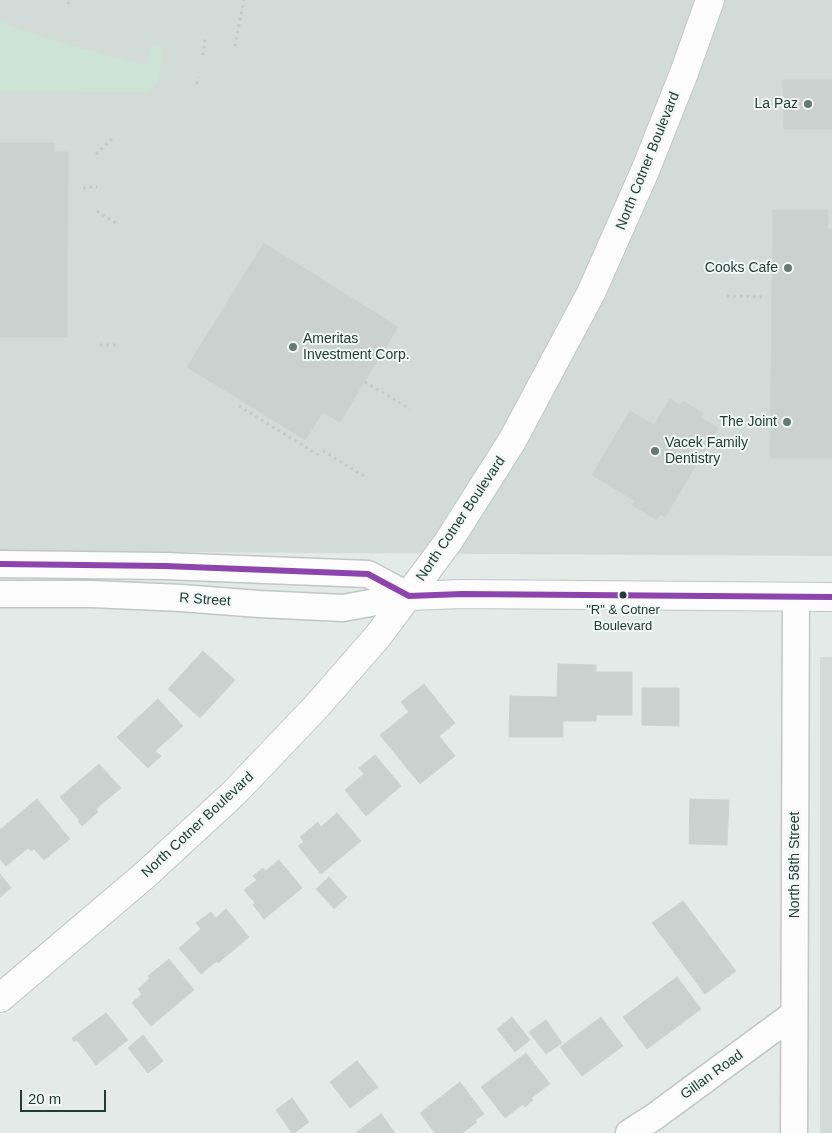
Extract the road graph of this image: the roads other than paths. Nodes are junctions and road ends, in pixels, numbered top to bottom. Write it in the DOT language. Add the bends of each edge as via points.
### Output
graph roads {
  1 [pos="710,0"];
  2 [pos="0,564"];
  3 [pos="0,594"];
  4 [pos="409,596"];
  5 [pos="796,597"];
  6 [pos="832,597"];
  7 [pos="0,998"];
  8 [pos="794,1014"];
  9 [pos="629,1133"];
  10 [pos="794,1133"];
  1 -- 4 [label="main road, North Cotner Boulevard" via="645,171 591,293 489,479"];
  2 -- 4 [label="street, R Street" via="368,574"];
  3 -- 4 [label="street, R Street" via="92,594 343,608"];
  4 -- 5 [label="main road, R Street"];
  4 -- 7 [label="main road, North Cotner Boulevard" via="316,707 234,793 145,875"];
  5 -- 6 [label="main road, R Street"];
  5 -- 8 [label="street, North 58th Street"];
  8 -- 9 [label="street, Gillan Road"];
  8 -- 10 [label="street, North 58th Street"];
}
